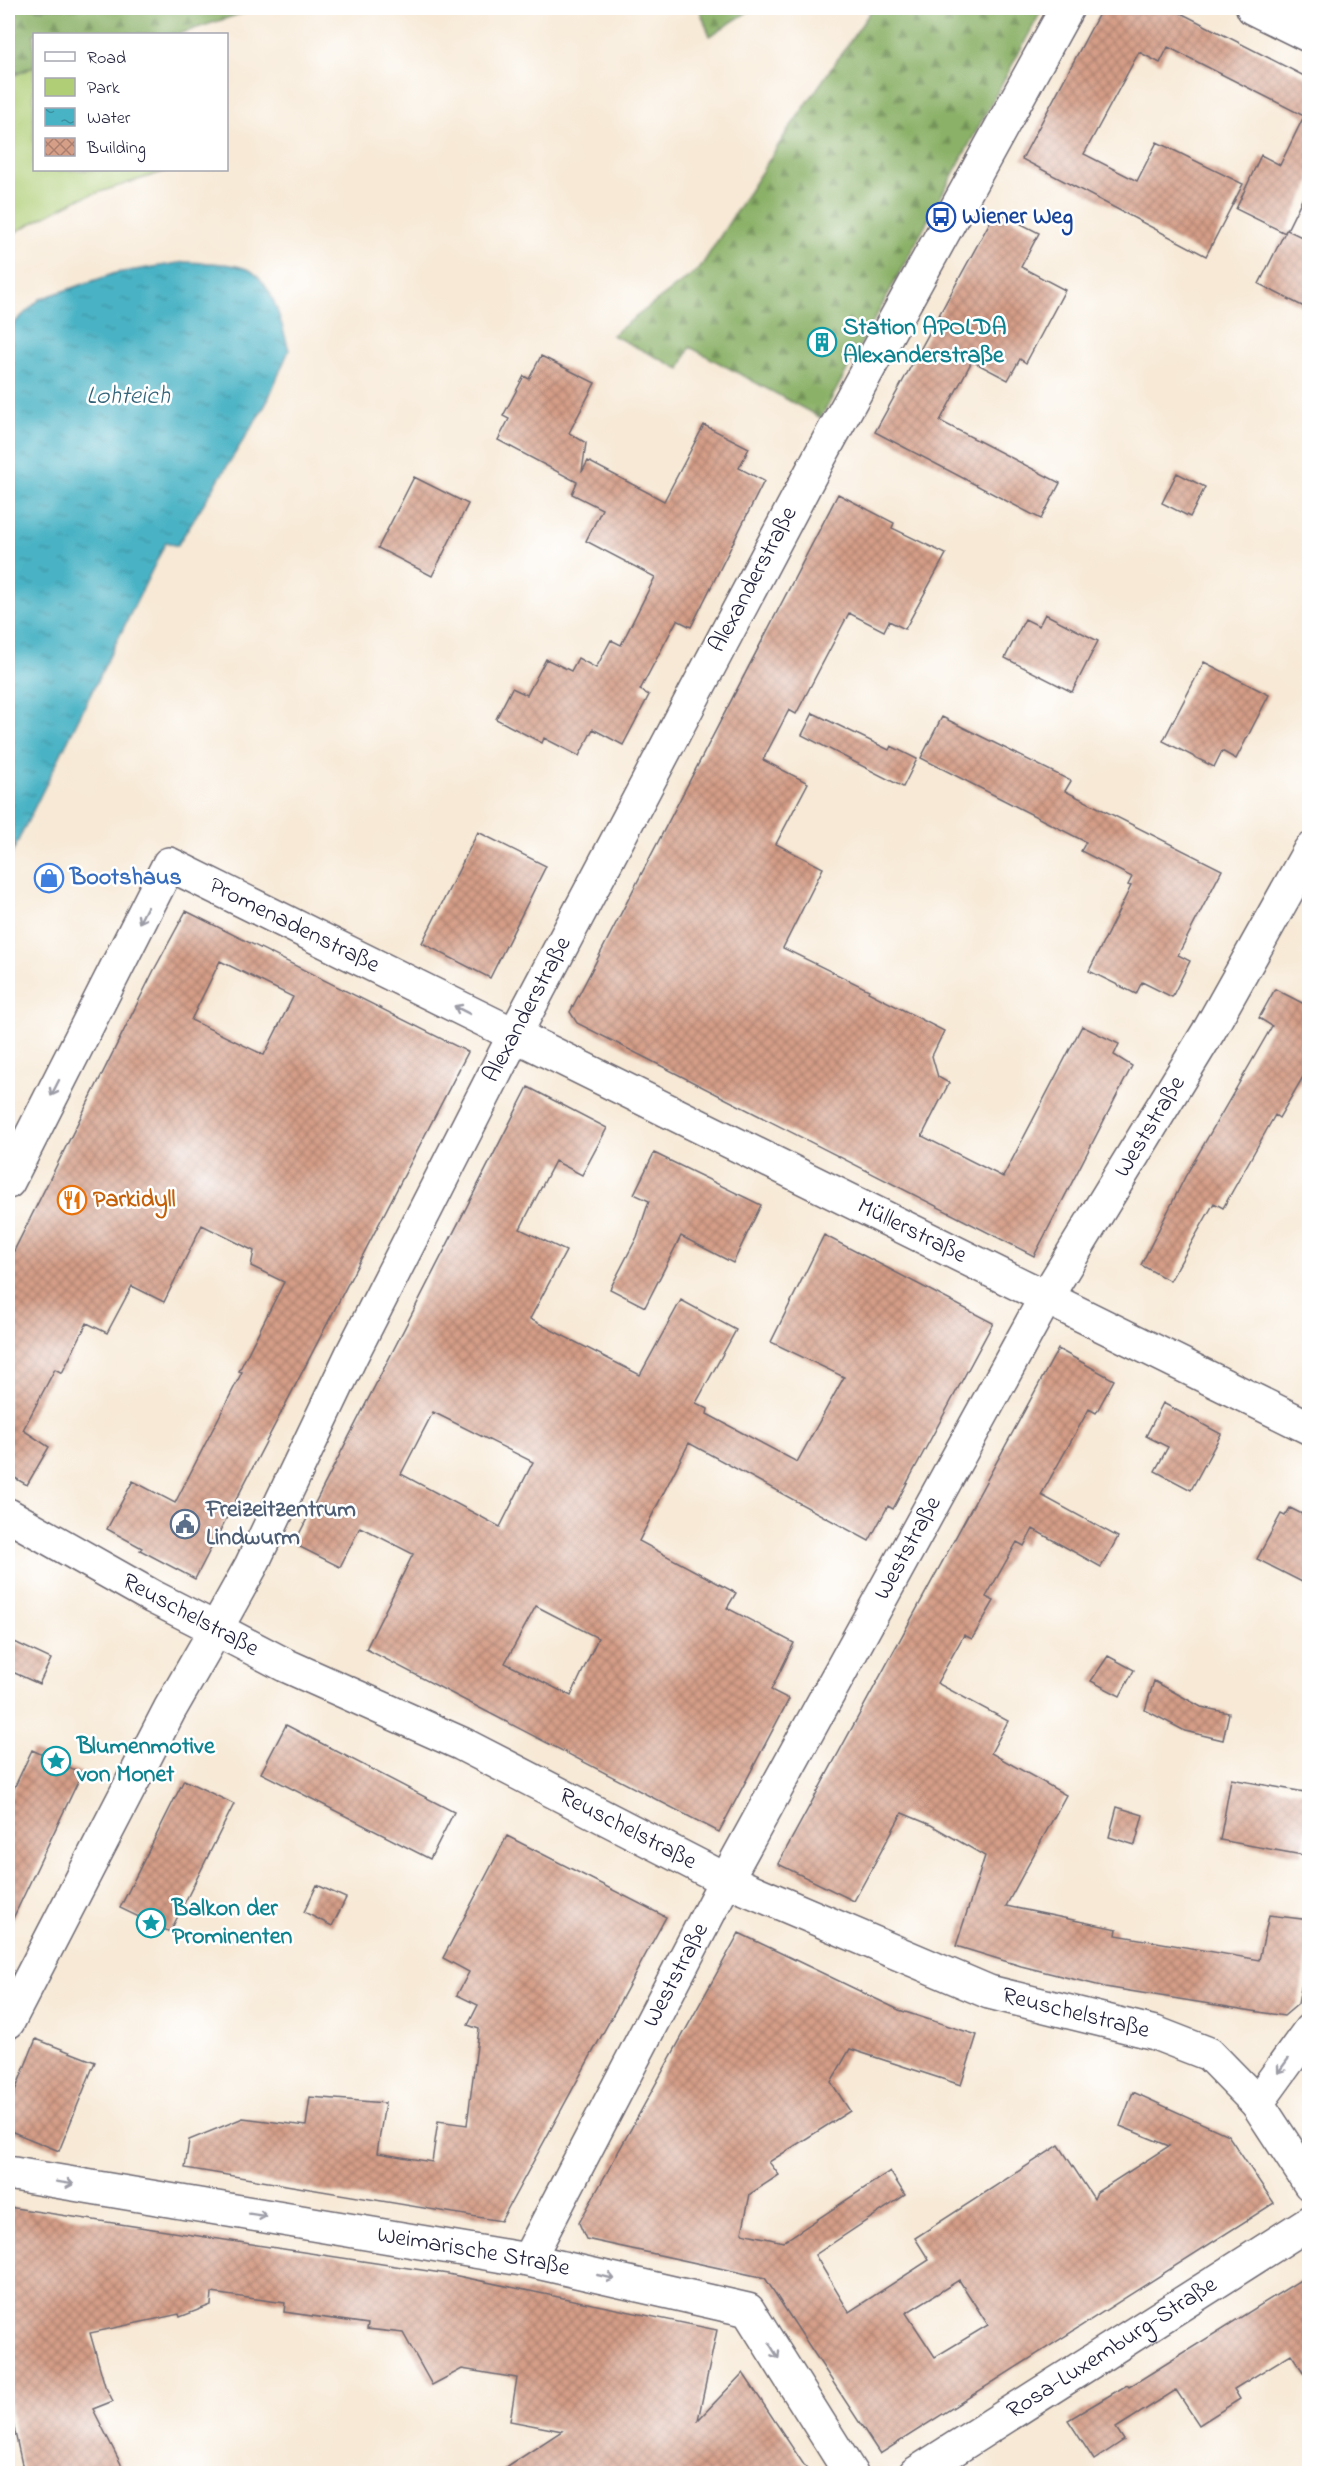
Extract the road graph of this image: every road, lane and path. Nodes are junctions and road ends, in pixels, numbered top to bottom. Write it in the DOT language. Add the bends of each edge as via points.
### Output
graph roads {
  1 [pos="1067,8"];
  2 [pos="1253,8"];
  3 [pos="1310,36"];
  4 [pos="1310,850"];
  5 [pos="514,1036"];
  6 [pos="8,1182"];
  7 [pos="1045,1299"];
  8 [pos="1310,1428"];
  9 [pos="8,1515"];
  10 [pos="216,1629"];
  11 [pos="726,1880"];
  12 [pos="8,2022"];
  13 [pos="1310,2030"];
  14 [pos="1257,2103"];
  15 [pos="8,2173"];
  16 [pos="1310,2184"];
  17 [pos="1310,2222"];
  18 [pos="528,2260"];
  19 [pos="851,2474"];
  20 [pos="915,2474"];
  1 -- 5 [label="street, Alexanderstraße" via="818,460"];
  2 -- 3 [label="street"];
  4 -- 7 [label="street, Weststraße" via="1210,1029"];
  5 -- 6 [label="street, Promenadenstraße, one-way" via="169,864"];
  5 -- 7 [label="street, Müllerstraße"];
  5 -- 10 [label="street, Alexanderstraße"];
  7 -- 8 [label="street, Müllerstraße"];
  7 -- 11 [label="street, Weststraße"];
  9 -- 10 [label="street, Reuschelstraße" via="153,1598"];
  10 -- 11 [label="street, Reuschelstraße" via="285,1665 462,1744"];
  10 -- 12 [label="street, Alexanderstraße" via="170,1709"];
  11 -- 14 [label="street, Reuschelstraße" via="989,1992 1155,2033 1209,2054"];
  11 -- 18 [label="street, Weststraße"];
  13 -- 14 [label="street, one-way"];
  14 -- 16 [label="street, Reuschelstraße"];
  15 -- 18 [label="street, Weimarische Straße, one-way"];
  17 -- 20 [label="street, Rosa-Luxemburg-Straße"];
  18 -- 19 [label="street, Weimarische Straße, one-way" via="748,2310"];
}
